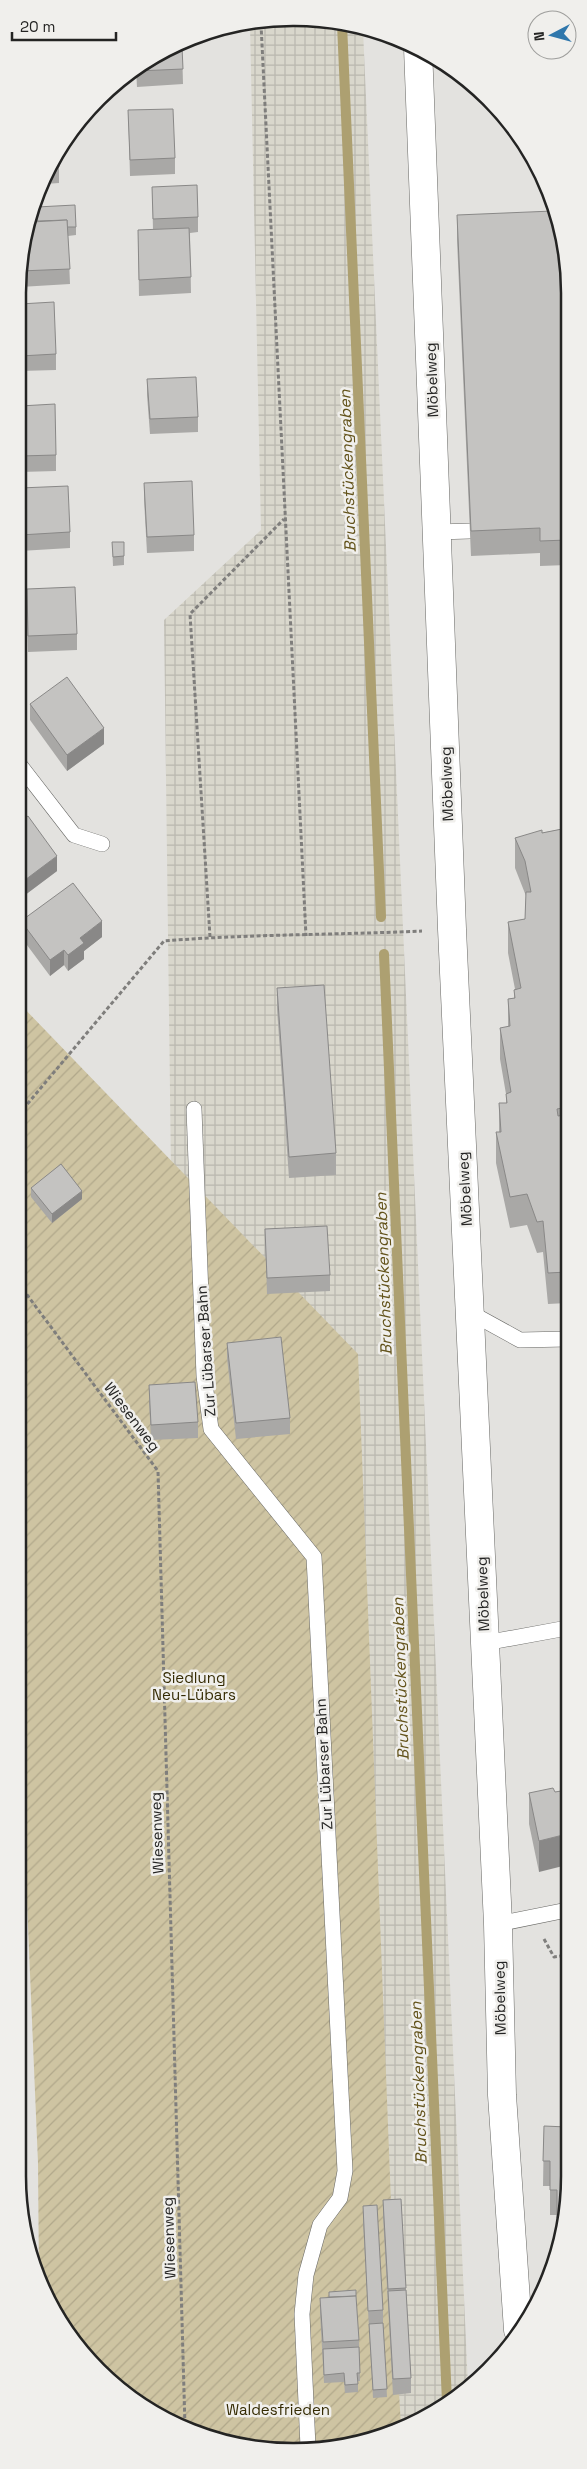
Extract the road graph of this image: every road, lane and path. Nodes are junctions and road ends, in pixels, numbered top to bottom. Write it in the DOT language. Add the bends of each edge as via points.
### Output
graph roads {
  1 [pos="261,29"];
  2 [pos="418,57"];
  3 [pos="284,518"];
  4 [pos="470,530"];
  5 [pos="437,532"];
  6 [pos="26,773"];
  7 [pos="102,844"];
  8 [pos="420,931"];
  9 [pos="306,936"];
  10 [pos="210,937"];
  11 [pos="26,1106"];
  12 [pos="194,1109"];
  13 [pos="26,1293"];
  14 [pos="471,1313"];
  15 [pos="561,1339"];
  16 [pos="561,1629"];
  17 [pos="486,1643"];
  18 [pos="561,1911"];
  19 [pos="498,1924"];
  20 [pos="517,2322"];
  21 [pos="185,2419"];
  22 [pos="308,2442"];
  1 -- 3 [label="path"];
  2 -- 5 [label="street, Möbelweg"];
  3 -- 9 [label="path"];
  3 -- 10 [label="path" via="190,614"];
  4 -- 5 [label="lane"];
  5 -- 14 [label="street, Möbelweg"];
  6 -- 7 [label="lane" via="74,835"];
  8 -- 9 [label="path"];
  9 -- 10 [label="path"];
  10 -- 11 [label="path" via="164,940"];
  12 -- 22 [label="lane, Zur Lübarser Bahn" via="204,1376 212,1429 314,1557 345,2171 340,2198 320,2224 306,2275 302,2314"];
  13 -- 21 [label="path, Wiesenweg" via="158,1471"];
  14 -- 15 [label="lane" via="520,1340"];
  14 -- 17 [label="street, Möbelweg"];
  16 -- 17 [label="lane"];
  17 -- 19 [label="street, Möbelweg"];
  18 -- 19 [label="lane"];
  19 -- 20 [label="street, Möbelweg" via="502,2095"];
}
